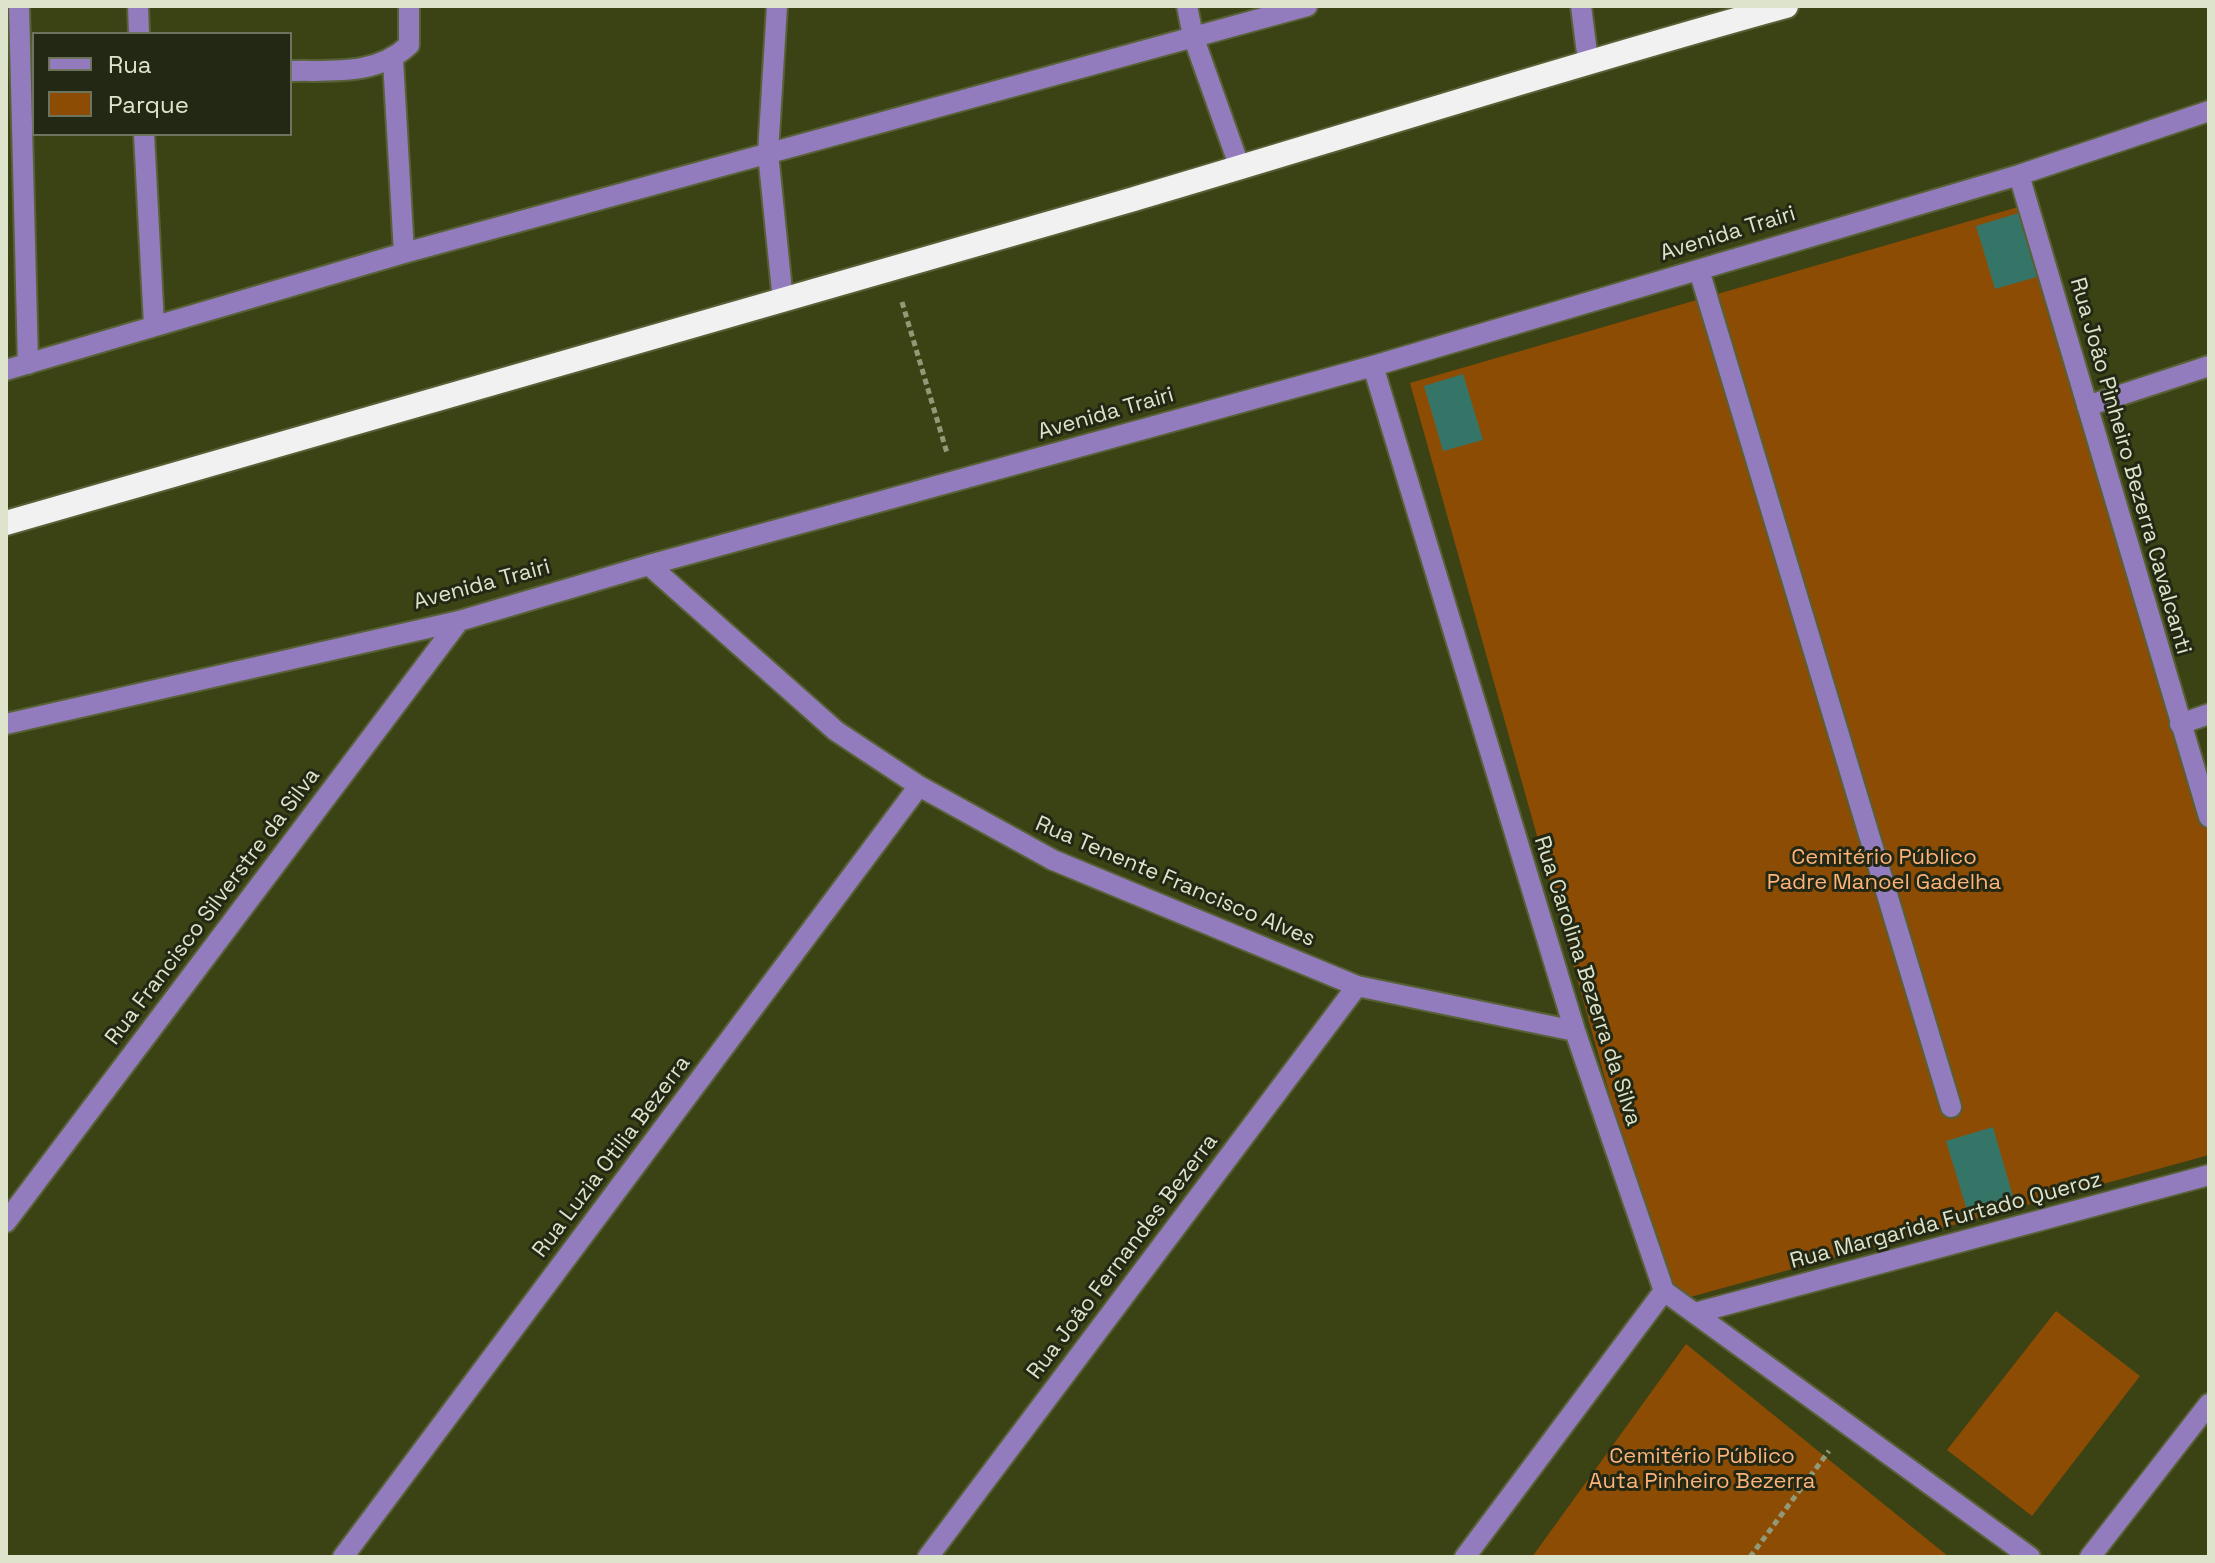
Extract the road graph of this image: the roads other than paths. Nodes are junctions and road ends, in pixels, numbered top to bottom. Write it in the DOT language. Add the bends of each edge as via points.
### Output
graph roads {
  1 [pos="19,6"];
  2 [pos="138,6"];
  3 [pos="409,6"];
  4 [pos="777,6"];
  5 [pos="1187,6"];
  6 [pos="1307,6"];
  7 [pos="1581,6"];
  8 [pos="1786,6"];
  9 [pos="139,32"];
  10 [pos="1193,36"];
  11 [pos="393,60"];
  12 [pos="1588,61"];
  13 [pos="292,71"];
  14 [pos="2209,111"];
  15 [pos="144,136"];
  16 [pos="768,153"];
  17 [pos="1240,168"];
  18 [pos="2019,175"];
  19 [pos="404,253"];
  20 [pos="1699,270"];
  21 [pos="783,301"];
  22 [pos="154,325"];
  23 [pos="28,364"];
  24 [pos="1373,366"];
  25 [pos="2209,366"];
  26 [pos="6,370"];
  27 [pos="2087,406"];
  28 [pos="6,523"];
  29 [pos="649,565"];
  30 [pos="459,621"];
  31 [pos="2209,714"];
  32 [pos="6,724"];
  33 [pos="2180,724"];
  34 [pos="919,786"];
  35 [pos="2209,817"];
  36 [pos="1357,986"];
  37 [pos="1575,1031"];
  38 [pos="1951,1107"];
  39 [pos="2209,1175"];
  40 [pos="6,1222"];
  41 [pos="1664,1291"];
  42 [pos="1695,1313"];
  43 [pos="2209,1404"];
  44 [pos="343,1557"];
  45 [pos="928,1557"];
  46 [pos="1465,1557"];
  47 [pos="2030,1557"];
  48 [pos="2090,1557"];
  1 -- 23 [label="street"];
  2 -- 9 [label="street"];
  3 -- 11 [label="street" via="409,45"];
  4 -- 16 [label="street"];
  5 -- 10 [label="street"];
  6 -- 10 [label="street"];
  7 -- 12 [label="street"];
  8 -- 12 [label="highway"];
  10 -- 16 [label="street"];
  10 -- 17 [label="street"];
  11 -- 13 [label="street" via="355,70"];
  11 -- 19 [label="street"];
  12 -- 17 [label="highway"];
  14 -- 18 [label="street, Avenida Trairi"];
  15 -- 22 [label="street"];
  16 -- 19 [label="street"];
  16 -- 21 [label="street"];
  17 -- 21 [label="highway"];
  18 -- 20 [label="street, Avenida Trairi"];
  18 -- 27 [label="street, Rua João Pinheiro Bezerra Cavalcanti"];
  19 -- 22 [label="street"];
  20 -- 24 [label="street, Avenida Trairi"];
  20 -- 38 [label="street"];
  21 -- 28 [label="highway"];
  22 -- 23 [label="street"];
  23 -- 26 [label="street"];
  24 -- 29 [label="street, Avenida Trairi"];
  24 -- 37 [label="street, Rua Carolina Bezerra da Silva"];
  25 -- 27 [label="street"];
  27 -- 33 [label="street, Rua João Pinheiro Bezerra Cavalcanti"];
  29 -- 30 [label="street, Avenida Trairi"];
  29 -- 34 [label="street, Rua Tenente Francisco Alves" via="836,731"];
  30 -- 32 [label="street, Avenida Trairi"];
  30 -- 40 [label="street, Rua Francisco Silverstre da Silva"];
  31 -- 33 [label="street"];
  33 -- 35 [label="street, Rua João Pinheiro Bezerra Cavalcanti"];
  34 -- 36 [label="street, Rua Tenente Francisco Alves" via="1053,860"];
  34 -- 44 [label="street, Rua Luzia Otilia Bezerra"];
  36 -- 37 [label="street, Rua Tenente Francisco Alves"];
  36 -- 45 [label="street, Rua João Fernandes Bezerra"];
  37 -- 41 [label="street, Rua Carolina Bezerra da Silva"];
  39 -- 42 [label="street, Rua Margarida Furtado Queroz"];
  41 -- 42 [label="street"];
  41 -- 46 [label="street"];
  42 -- 47 [label="street"];
  43 -- 48 [label="street"];
}
